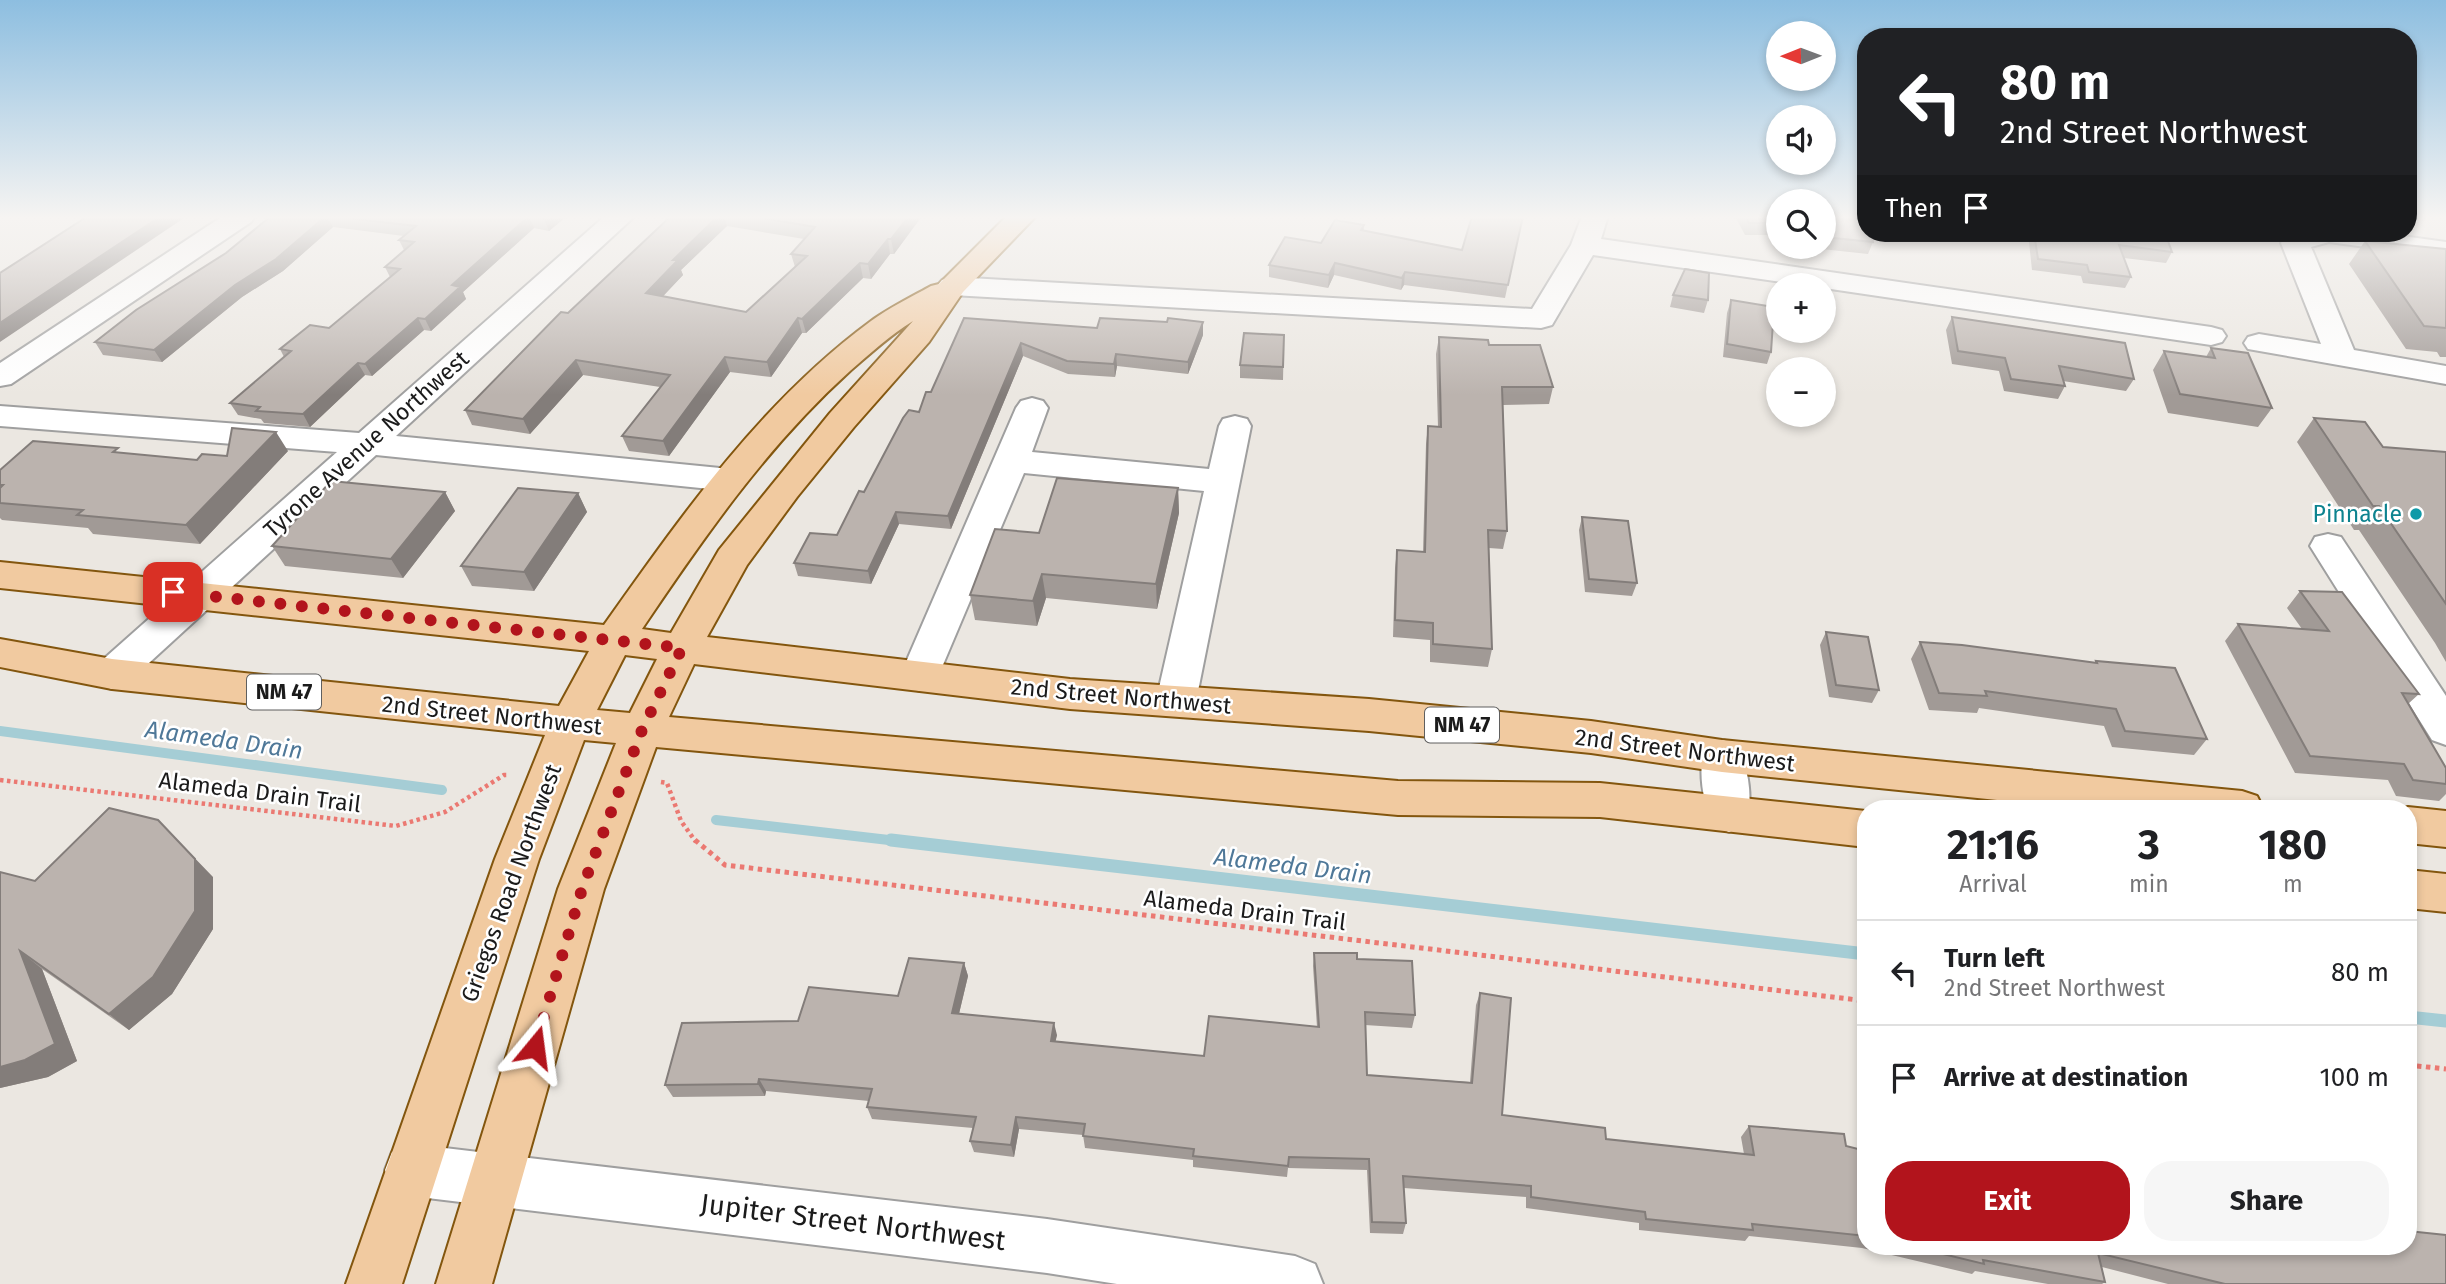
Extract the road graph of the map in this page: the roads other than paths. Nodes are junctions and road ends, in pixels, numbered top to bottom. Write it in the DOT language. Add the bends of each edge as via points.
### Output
graph roads {
  1 [pos="151,276"];
  2 [pos="554,276"];
  3 [pos="962,276"];
  4 [pos="1567,276"];
  5 [pos="1800,276"];
  6 [pos="2305,276"];
  7 [pos="952,286"];
  8 [pos="2211,335"];
  9 [pos="2259,343"];
  10 [pos="2342,358"];
  11 [pos="2446,375"];
  12 [pos="0,377"];
  13 [pos="1032,408"];
  14 [pos="0,416"];
  15 [pos="1235,426"];
  16 [pos="366,444"];
  17 [pos="1012,461"];
  18 [pos="730,480"];
  19 [pos="1223,482"];
  20 [pos="2328,546"];
  21 [pos="0,575"];
  22 [pos="198,594"];
  23 [pos="614,640"];
  24 [pos="682,648"];
  25 [pos="0,653"];
  26 [pos="112,674"];
  27 [pos="920,677"];
  28 [pos="1176,701"];
  29 [pos="570,723"];
  30 [pos="2446,729"];
  31 [pos="642,730"];
  32 [pos="1722,756"];
  33 [pos="2162,800"];
  34 [pos="1730,814"];
  35 [pos="2417,826"];
  36 [pos="1857,828"];
  37 [pos="2446,829"];
  38 [pos="2417,890"];
  39 [pos="2446,893"];
  40 [pos="411,1170"];
  41 [pos="496,1179"];
  42 [pos="1225,1279"];
  43 [pos="374,1284"];
  44 [pos="464,1284"];
  45 [pos="1294,1284"];
  1 -- 12 [label="street"];
  2 -- 16 [label="street, Tyrone Avenue Northwest"];
  3 -- 7 [label="main road, Griegos Road Northwest"];
  4 -- 7 [label="street" via="1541,319"];
  5 -- 8 [label="street"];
  6 -- 10 [label="street"];
  7 -- 18 [label="main road, Griegos Road Northwest" via="882,327 835,368 753,450"];
  7 -- 24 [label="main road, Griegos Road Northwest" via="918,336 842,420 740,549"];
  9 -- 10 [label="street"];
  10 -- 11 [label="street"];
  13 -- 17 [label="street"];
  14 -- 16 [label="street"];
  15 -- 19 [label="street"];
  16 -- 18 [label="street"];
  16 -- 22 [label="street, Tyrone Avenue Northwest"];
  17 -- 19 [label="street"];
  17 -- 27 [label="street"];
  18 -- 23 [label="main road, Griegos Road Northwest"];
  19 -- 28 [label="street"];
  20 -- 30 [label="street"];
  21 -- 22 [label="main road, 2nd Street Northwest / NM 47"];
  22 -- 23 [label="main road, 2nd Street Northwest / NM 47"];
  22 -- 26 [label="street, Tyrone Avenue Northwest"];
  23 -- 24 [label="main road, 2nd Street Northwest / NM 47"];
  23 -- 29 [label="main road, Griegos Road Northwest"];
  24 -- 27 [label="main road, 2nd Street Northwest / NM 47"];
  24 -- 31 [label="main road, Griegos Road Northwest"];
  25 -- 26 [label="main road, 2nd Street Northwest / NM 47"];
  26 -- 29 [label="main road, 2nd Street Northwest / NM 47"];
  27 -- 28 [label="main road, 2nd Street Northwest / NM 47"];
  28 -- 32 [label="main road, 2nd Street Northwest / NM 47" via="1591,737"];
  29 -- 31 [label="main road, 2nd Street Northwest / NM 47"];
  29 -- 40 [label="main road, Griegos Road Northwest" via="517,859"];
  31 -- 34 [label="main road, 2nd Street Northwest / NM 47" via="1398,798 1600,800"];
  31 -- 41 [label="main road, Griegos Road Northwest" via="582,889"];
  32 -- 33 [label="main road, 2nd Street Northwest / NM 47"];
  32 -- 34 [label="street"];
  34 -- 36 [label="main road, 2nd Street Northwest / NM 47"];
  35 -- 37 [label="main road"];
  38 -- 39 [label="main road"];
  40 -- 41 [label="street, Jupiter Street Northwest"];
  40 -- 43 [label="main road, Griegos Road Northwest"];
  41 -- 42 [label="street, Jupiter Street Northwest" via="1047,1246"];
  41 -- 44 [label="main road, Griegos Road Northwest"];
  42 -- 45 [label="street, Jupiter Street Northwest"];
}
